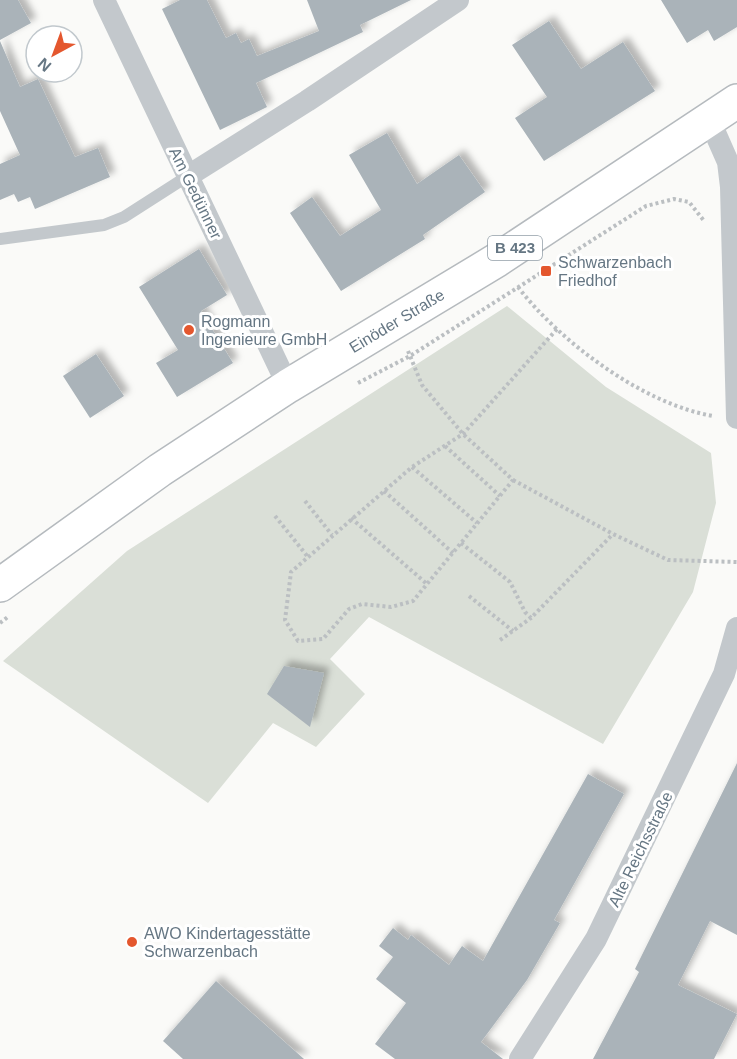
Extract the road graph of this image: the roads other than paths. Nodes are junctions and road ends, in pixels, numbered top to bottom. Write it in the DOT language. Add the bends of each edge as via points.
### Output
graph roads {
  1 [pos="104,0"];
  2 [pos="446,3"];
  3 [pos="737,101"];
  4 [pos="709,119"];
  5 [pos="188,176"];
  6 [pos="0,239"];
  7 [pos="736,336"];
  8 [pos="288,386"];
  9 [pos="727,417"];
  10 [pos="0,585"];
  11 [pos="737,628"];
  12 [pos="731,677"];
  13 [pos="520,1059"];
  1 -- 5 [label="street, Am Gedünner"];
  2 -- 5 [label="street" via="307,101"];
  3 -- 4 [label="main road, Einöder Straße / B 423"];
  4 -- 7 [label="street" via="728,162"];
  4 -- 8 [label="main road, Einöder Straße / B 423" via="497,260"];
  5 -- 6 [label="lane" via="124,217 104,225"];
  5 -- 8 [label="street, Am Gedünner"];
  7 -- 9 [label="street"];
  8 -- 10 [label="main road, Einöder Straße / B 423" via="160,470"];
  11 -- 12 [label="street, Alte Reichsstraße"];
  12 -- 13 [label="street, Alte Reichsstraße" via="596,939"];
}
